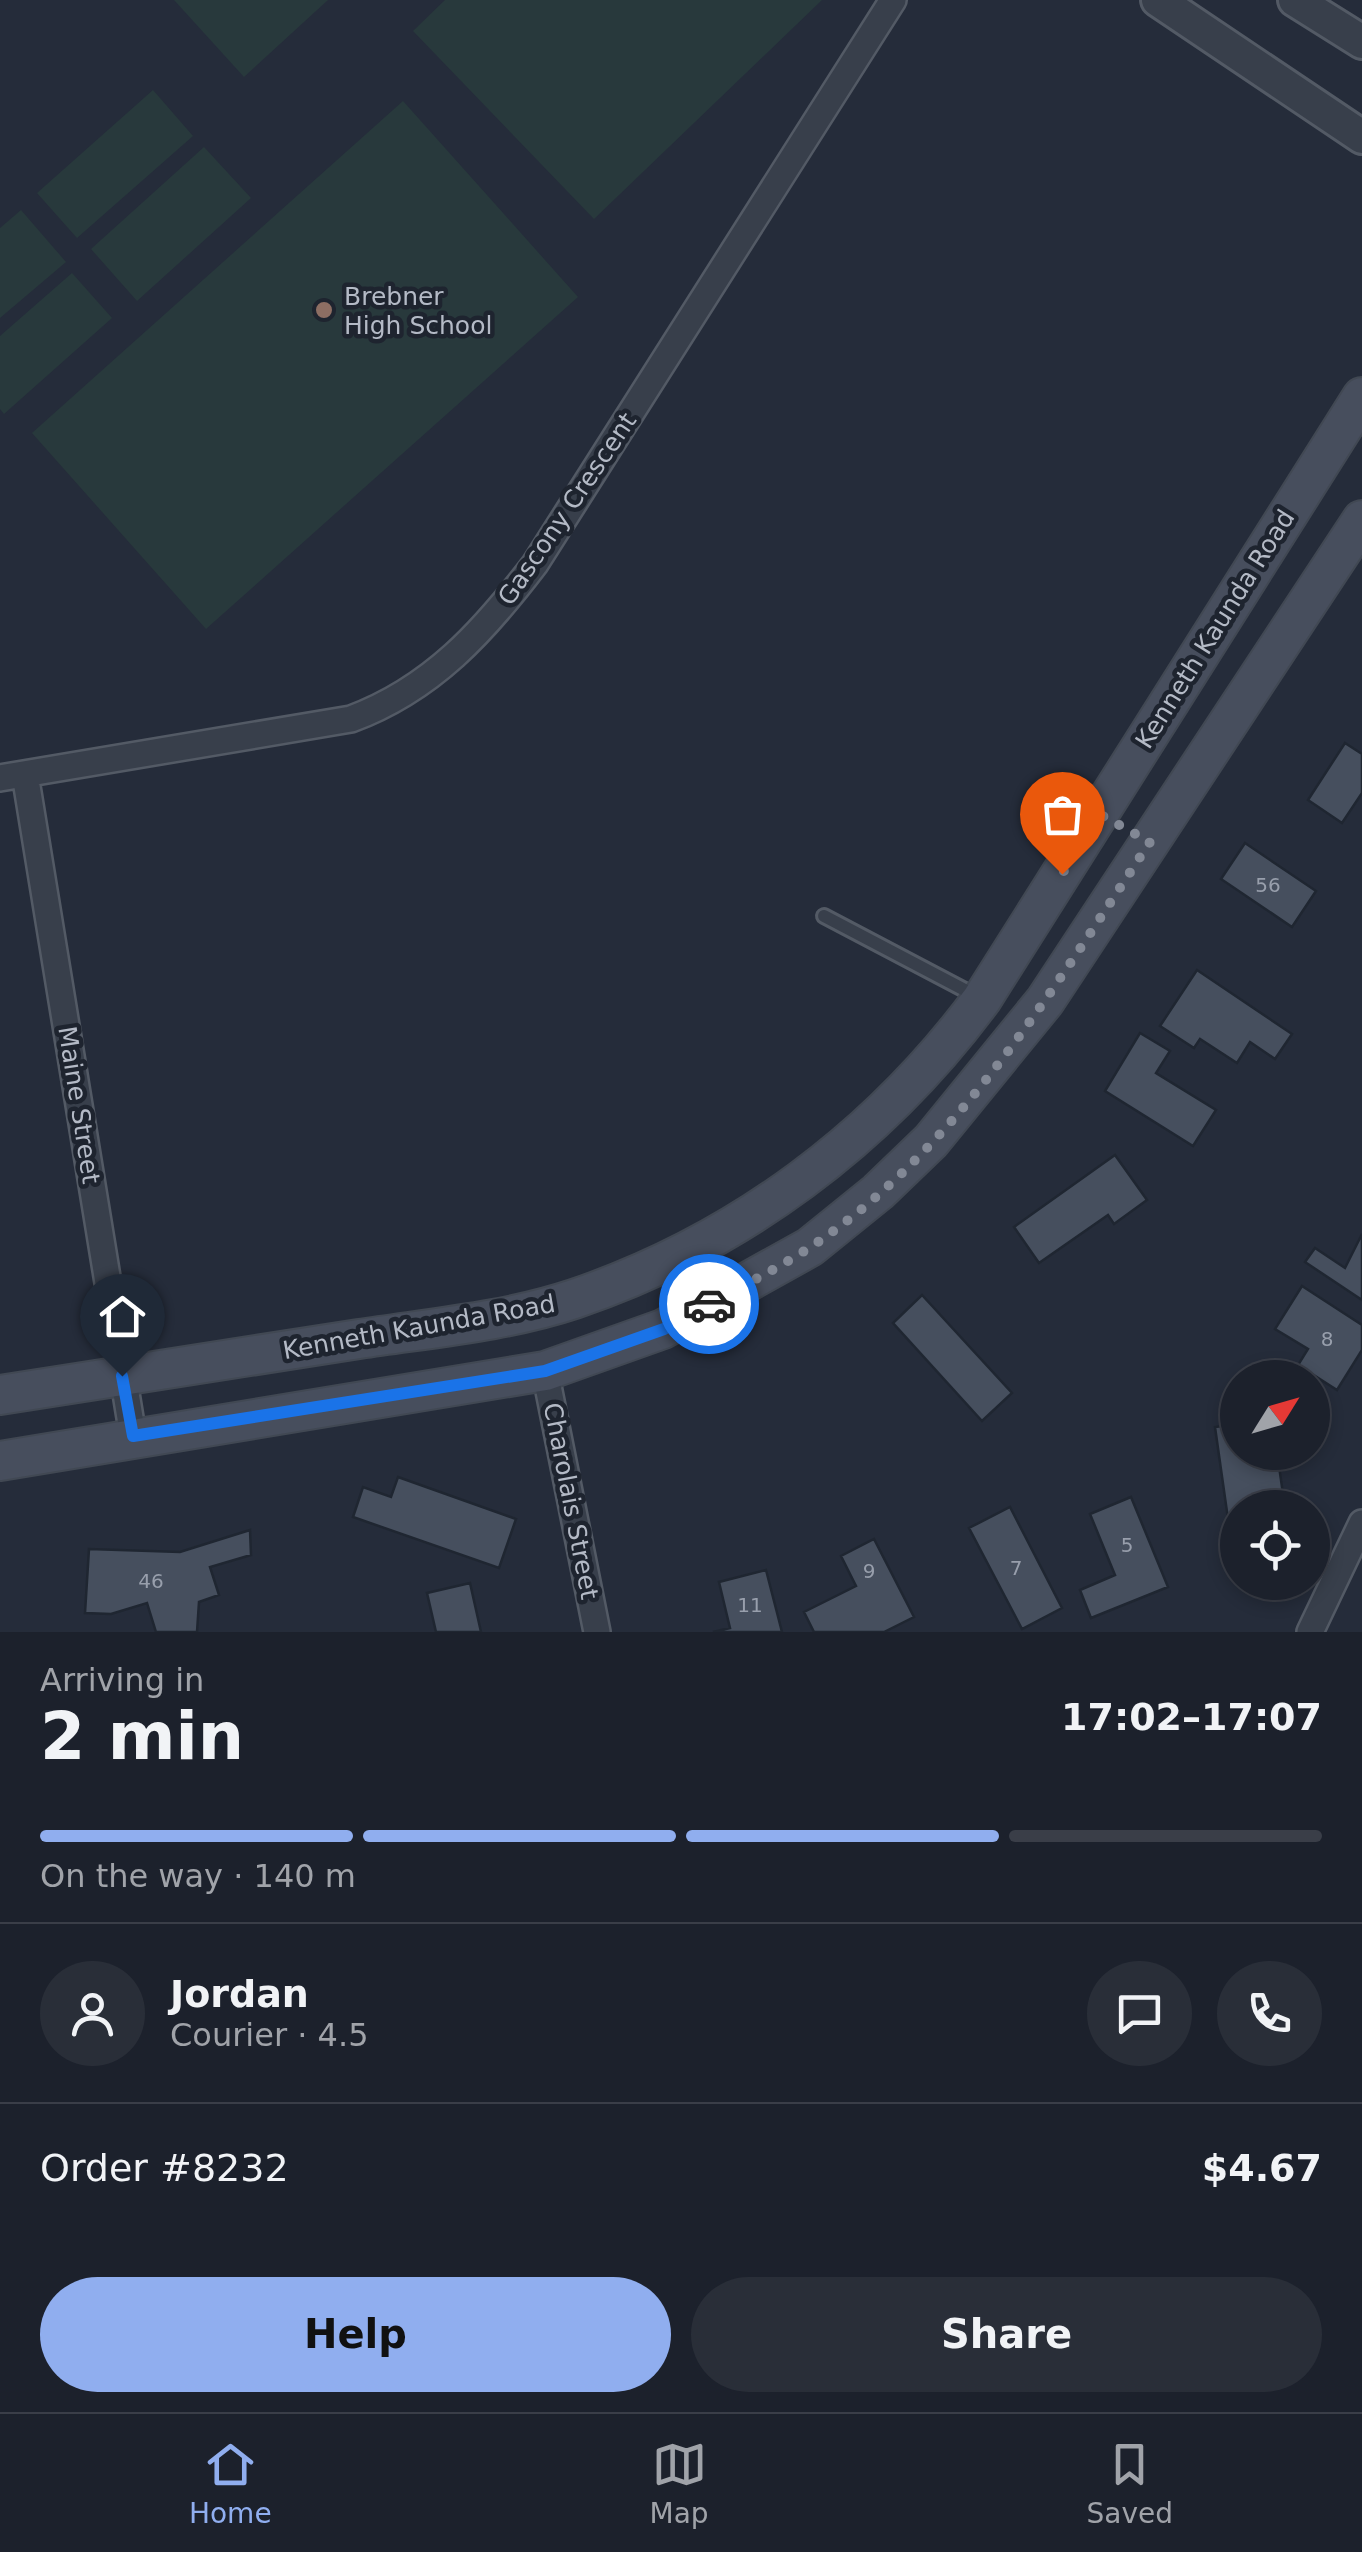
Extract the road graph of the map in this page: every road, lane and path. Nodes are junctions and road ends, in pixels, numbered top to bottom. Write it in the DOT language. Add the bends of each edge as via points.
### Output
graph roads {
  1 [pos="892,0"];
  2 [pos="1158,0"];
  3 [pos="1295,0"];
  4 [pos="1362,42"];
  5 [pos="1362,138"];
  6 [pos="1362,397"];
  7 [pos="1362,520"];
  8 [pos="12,776"];
  9 [pos="1099,814"];
  10 [pos="1150,842"];
  11 [pos="824,916"];
  12 [pos="982,999"];
  13 [pos="545,1371"];
  14 [pos="122,1376"];
  15 [pos="0,1396"];
  16 [pos="133,1436"];
  17 [pos="0,1461"];
  18 [pos="1362,1523"];
  19 [pos="596,1632"];
  20 [pos="1310,1632"];
  1 -- 8 [label="street, Gascony Crescent" via="535,564 462,650 402,697 351,719"];
  2 -- 5 [label="street"];
  3 -- 4 [label="street"];
  6 -- 9 [label="main road, Kenneth Kaunda Road"];
  7 -- 10 [label="main road"];
  8 -- 14 [label="street, Maine Street"];
  9 -- 10 [label="main road"];
  9 -- 12 [label="main road, Kenneth Kaunda Road"];
  10 -- 13 [label="main road" via="984,1081 878,1192 810,1247 664,1329"];
  11 -- 12 [label="lane"];
  12 -- 14 [label="main road, Kenneth Kaunda Road" via="914,1081 832,1158 762,1210 621,1282 521,1314"];
  13 -- 16 [label="main road"];
  13 -- 19 [label="street, Charolais Street"];
  14 -- 15 [label="main road, Kenneth Kaunda Road"];
  14 -- 16 [label="street, Maine Street"];
  16 -- 17 [label="main road"];
  18 -- 20 [label="street"];
}
